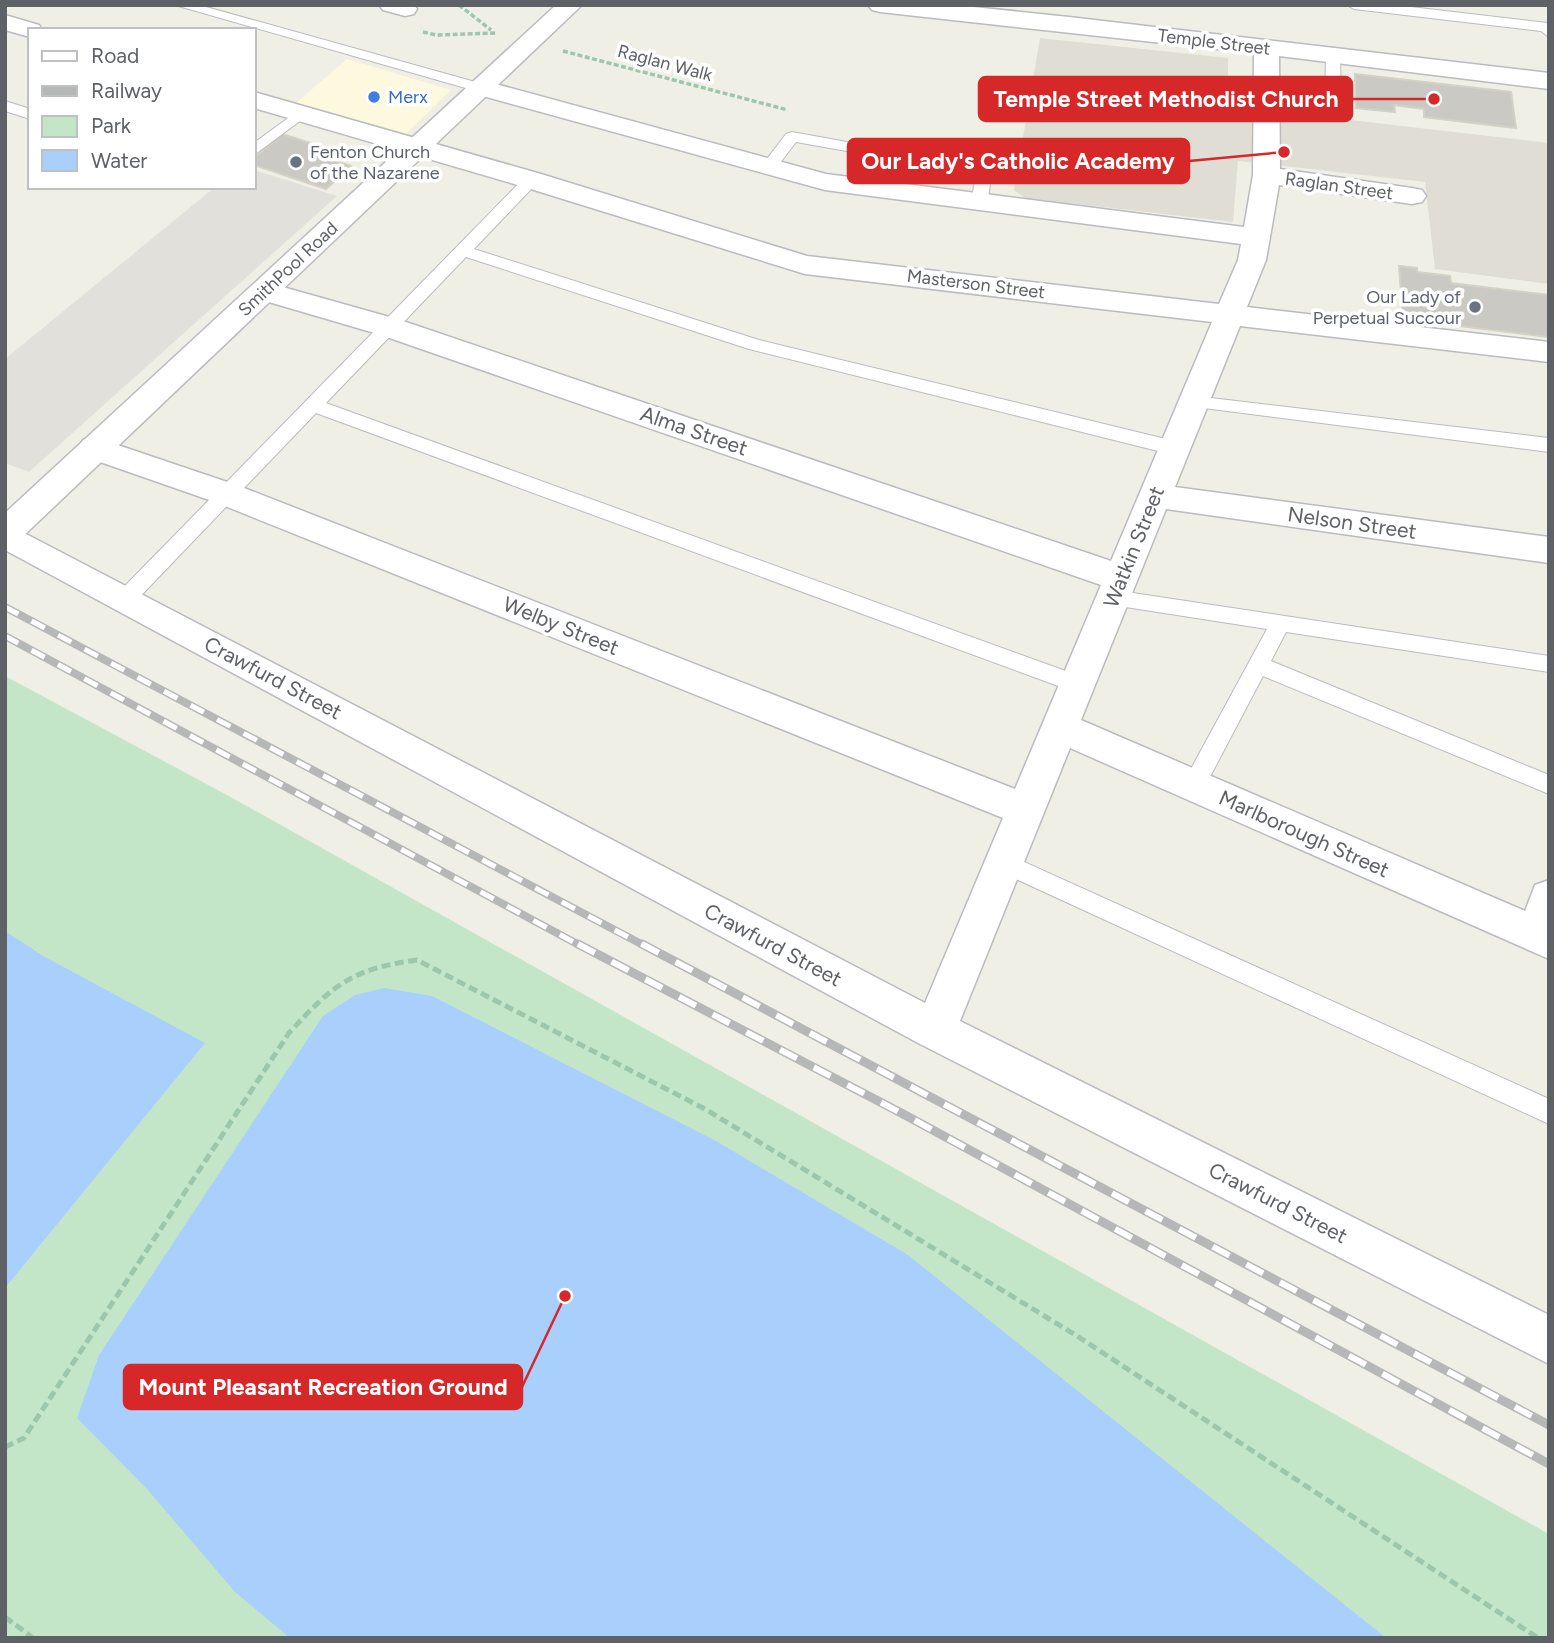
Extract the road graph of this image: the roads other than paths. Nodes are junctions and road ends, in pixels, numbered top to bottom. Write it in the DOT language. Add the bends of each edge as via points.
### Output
graph roads {
  1 [pos="182,5"];
  2 [pos="570,5"];
  3 [pos="880,5"];
  4 [pos="1354,5"];
  5 [pos="930,8"];
  6 [pos="5,22"];
  7 [pos="28,29"];
  8 [pos="1549,33"];
  9 [pos="1266,49"];
  10 [pos="1333,57"];
  11 [pos="1549,81"];
  12 [pos="481,88"];
  13 [pos="1333,99"];
  14 [pos="256,101"];
  15 [pos="5,106"];
  16 [pos="28,113"];
  17 [pos="299,115"];
  18 [pos="256,148"];
  19 [pos="418,148"];
  20 [pos="768,168"];
  21 [pos="1267,175"];
  22 [pos="531,180"];
  23 [pos="1412,196"];
  24 [pos="979,204"];
  25 [pos="1257,237"];
  26 [pos="463,251"];
  27 [pos="265,291"];
  28 [pos="1231,313"];
  29 [pos="389,327"];
  30 [pos="1549,352"];
  31 [pos="1194,402"];
  32 [pos="312,405"];
  33 [pos="1549,445"];
  34 [pos="94,448"];
  35 [pos="1174,448"];
  36 [pos="227,494"];
  37 [pos="1155,496"];
  38 [pos="5,534"];
  39 [pos="1549,551"];
  40 [pos="1117,588"];
  41 [pos="125,599"];
  42 [pos="1280,625"];
  43 [pos="1549,664"];
  44 [pos="1260,666"];
  45 [pos="1077,684"];
  46 [pos="1060,727"];
  47 [pos="1194,785"];
  48 [pos="1549,785"];
  49 [pos="1025,810"];
  50 [pos="1002,862"];
  51 [pos="1549,898"];
  52 [pos="1543,939"];
  53 [pos="935,1030"];
  54 [pos="1549,1112"];
  55 [pos="1549,1340"];
  1 -- 12 [label="lane"];
  2 -- 12 [label="street, SmithPool Road"];
  3 -- 5 [label="street, Temple Street"];
  4 -- 8 [label="lane" via="1547,27"];
  5 -- 9 [label="street, Temple Street"];
  6 -- 7 [label="street"];
  9 -- 10 [label="street, Temple Street"];
  9 -- 21 [label="street, Watkin Street"];
  10 -- 11 [label="street, Temple Street"];
  10 -- 13 [label="lane"];
  12 -- 19 [label="street, SmithPool Road"];
  12 -- 20 [label="street"];
  14 -- 17 [label="street, Masterson Street"];
  15 -- 16 [label="lane"];
  17 -- 18 [label="lane"];
  17 -- 19 [label="street, Masterson Street"];
  19 -- 22 [label="street, Masterson Street"];
  19 -- 27 [label="street, SmithPool Road"];
  20 -- 24 [label="street" via="855,187"];
  20 -- 24 [label="lane" via="792,137 984,171"];
  21 -- 23 [label="street, Raglan Street"];
  21 -- 25 [label="street, Watkin Street"];
  22 -- 26 [label="lane"];
  22 -- 28 [label="street, Masterson Street" via="805,265"];
  24 -- 25 [label="street"];
  25 -- 28 [label="street, Watkin Street"];
  26 -- 29 [label="lane"];
  26 -- 35 [label="lane" via="755,345"];
  27 -- 29 [label="street, Alma Street"];
  27 -- 34 [label="street, SmithPool Road"];
  28 -- 30 [label="street, Masterson Street"];
  28 -- 31 [label="street, Watkin Street"];
  29 -- 32 [label="lane"];
  29 -- 40 [label="street, Alma Street"];
  31 -- 33 [label="lane"];
  31 -- 35 [label="street, Watkin Street"];
  32 -- 36 [label="lane"];
  32 -- 45 [label="lane"];
  34 -- 36 [label="street, Welby Street"];
  34 -- 38 [label="street, SmithPool Road"];
  35 -- 37 [label="street, Watkin Street"];
  36 -- 41 [label="lane"];
  36 -- 49 [label="street, Welby Street"];
  37 -- 39 [label="street, Nelson Street"];
  37 -- 40 [label="street, Watkin Street"];
  38 -- 41 [label="street, Crawfurd Street"];
  40 -- 42 [label="lane"];
  40 -- 45 [label="street, Watkin Street"];
  41 -- 53 [label="street, Crawfurd Street"];
  42 -- 43 [label="lane"];
  42 -- 44 [label="lane"];
  44 -- 47 [label="lane"];
  44 -- 48 [label="lane"];
  45 -- 46 [label="street, Watkin Street"];
  46 -- 47 [label="street, Marlborough Street"];
  46 -- 49 [label="street, Watkin Street"];
  47 -- 52 [label="street, Marlborough Street"];
  49 -- 50 [label="street, Watkin Street"];
  50 -- 53 [label="street, Watkin Street"];
  50 -- 54 [label="lane"];
  51 -- 52 [label="street"];
  53 -- 55 [label="street, Crawfurd Street"];
}
